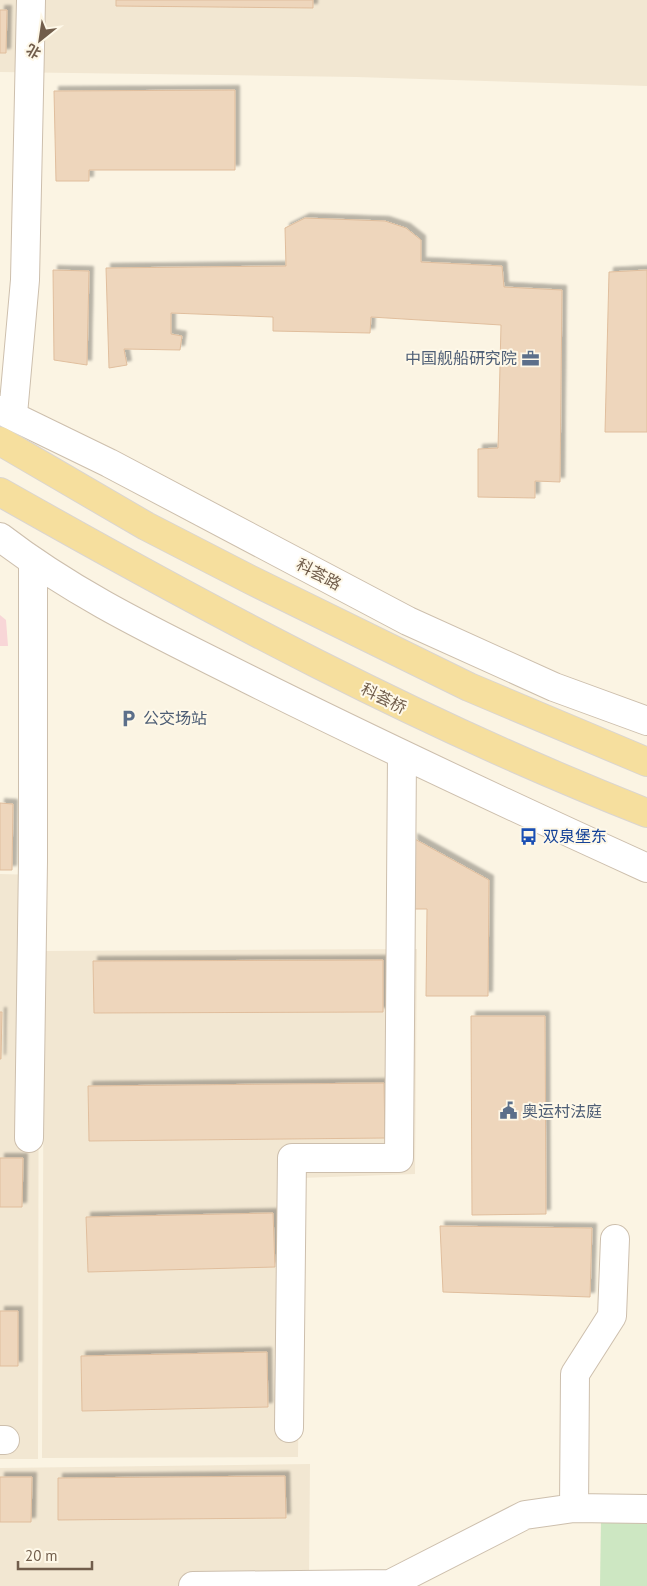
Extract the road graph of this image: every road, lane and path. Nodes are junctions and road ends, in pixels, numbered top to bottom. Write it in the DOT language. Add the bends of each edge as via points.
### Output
graph roads {
  1 [pos="31,0"];
  2 [pos="6,412"];
  3 [pos="0,441"];
  4 [pos="0,492"];
  5 [pos="0,537"];
  6 [pos="33,562"];
  7 [pos="647,721"];
  8 [pos="402,755"];
  9 [pos="647,762"];
  10 [pos="647,813"];
  11 [pos="647,868"];
  12 [pos="29,1138"];
  13 [pos="615,1239"];
  14 [pos="289,1428"];
  15 [pos="574,1508"];
  16 [pos="647,1509"];
  17 [pos="193,1586"];
  1 -- 2 [label="street" via="25,280"];
  2 -- 7 [label="street, 科荟路" via="408,621 554,687"];
  3 -- 9 [label="main road" via="146,526 469,687"];
  4 -- 10 [label="main road, 科荟桥" via="130,566 324,668 445,727"];
  5 -- 6 [label="street"];
  6 -- 8 [label="street" via="103,606"];
  6 -- 12 [label="street"];
  8 -- 11 [label="street"];
  8 -- 14 [label="street" via="399,1158 292,1158"];
  13 -- 15 [label="street" via="612,1316 575,1374"];
  15 -- 16 [label="street"];
  15 -- 17 [label="street" via="525,1515 390,1584"];
}
